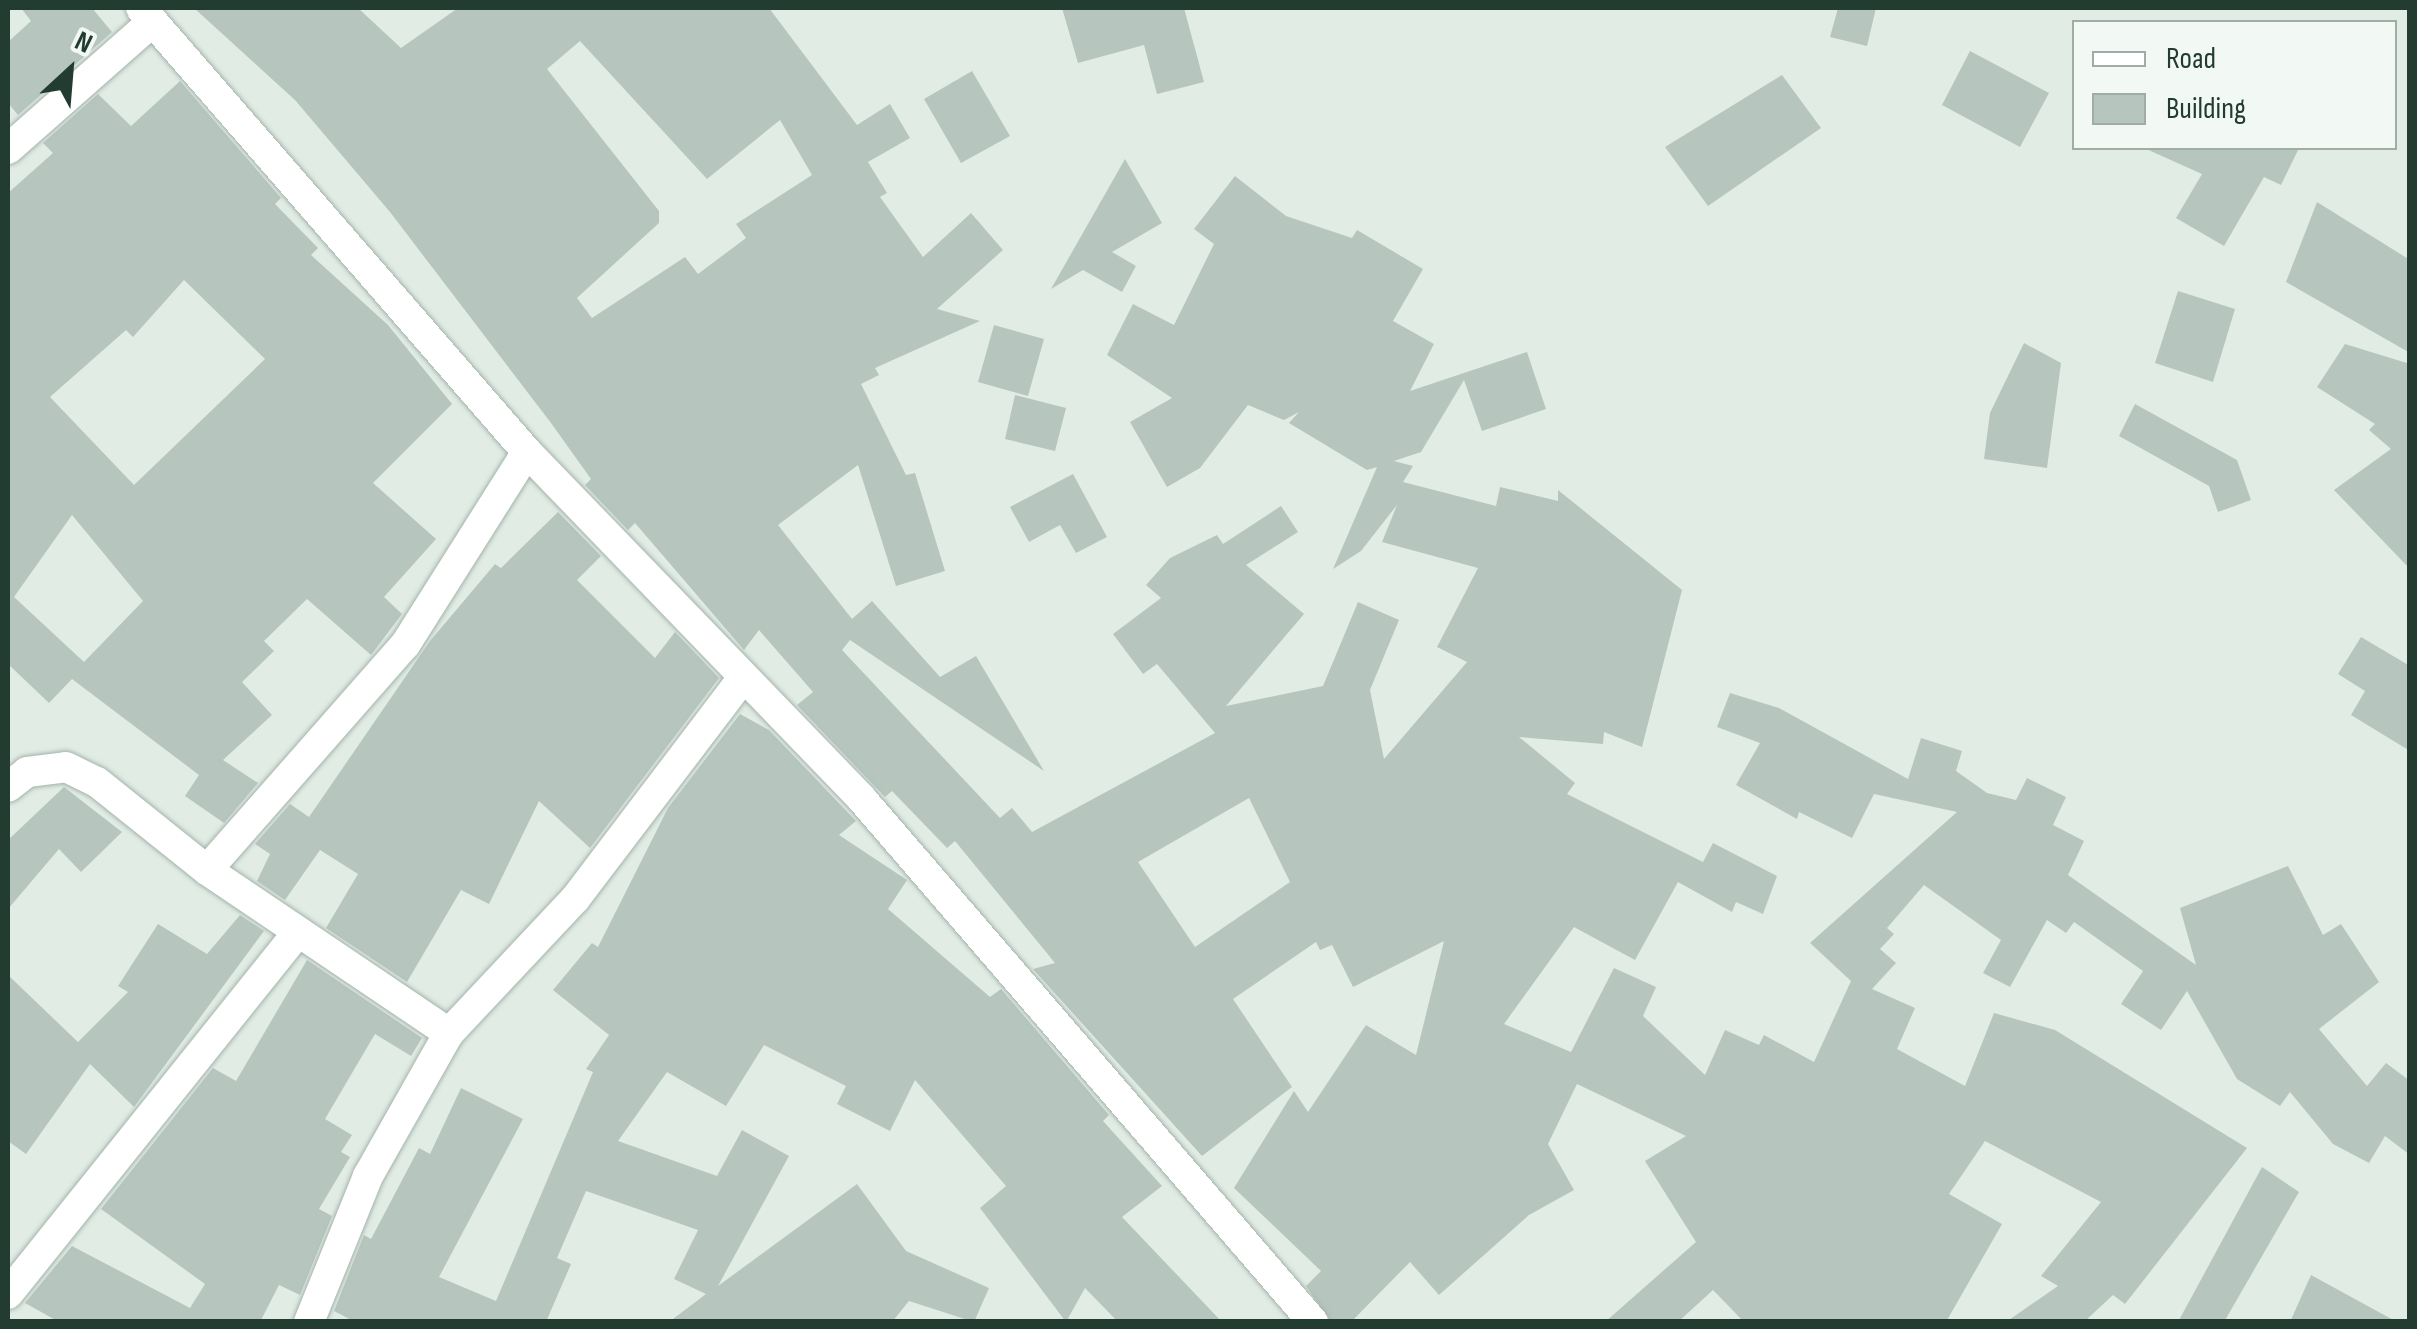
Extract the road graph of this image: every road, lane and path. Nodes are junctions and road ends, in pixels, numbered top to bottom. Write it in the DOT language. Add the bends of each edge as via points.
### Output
graph roads {
  1 [pos="147,14"];
  2 [pos="8,149"];
  3 [pos="527,452"];
  4 [pos="740,682"];
  5 [pos="8,787"];
  6 [pos="207,870"];
  7 [pos="298,932"];
  8 [pos="449,1033"];
  9 [pos="8,1294"];
  10 [pos="1306,1319"];
  11 [pos="309,1322"];
  1 -- 2 [label="street"];
  1 -- 3 [label="street"];
  3 -- 4 [label="street"];
  3 -- 6 [label="street" via="405,644"];
  4 -- 8 [label="street" via="575,899"];
  4 -- 10 [label="street" via="861,798"];
  5 -- 6 [label="street" via="27,772 66,767"];
  6 -- 7 [label="street"];
  7 -- 8 [label="street"];
  7 -- 9 [label="street"];
  8 -- 11 [label="street" via="368,1176"];
}
